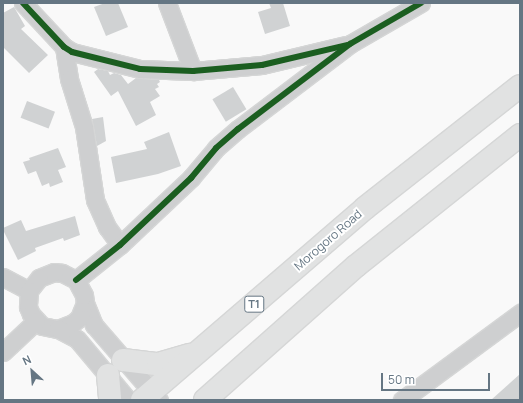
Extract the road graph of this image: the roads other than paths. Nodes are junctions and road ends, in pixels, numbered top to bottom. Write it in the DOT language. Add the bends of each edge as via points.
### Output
graph roads {
  1 [pos="23,3"];
  2 [pos="167,3"];
  3 [pos="421,3"];
  4 [pos="350,44"];
  5 [pos="64,47"];
  6 [pos="193,71"];
  7 [pos="520,86"];
  8 [pos="520,135"];
  9 [pos="120,245"];
  10 [pos="3,278"];
  11 [pos="76,280"];
  12 [pos="29,291"];
  13 [pos="85,303"];
  14 [pos="520,313"];
  15 [pos="36,321"];
  16 [pos="58,329"];
  17 [pos="3,352"];
  18 [pos="196,353"];
  19 [pos="115,367"];
  20 [pos="217,391"];
  21 [pos="151,397"];
  22 [pos="110,400"];
  23 [pos="128,400"];
  24 [pos="205,400"];
  25 [pos="402,400"];
  1 -- 5 [label="street"];
  2 -- 6 [label="street"];
  3 -- 4 [label="street"];
  4 -- 6 [label="street" via="262,65"];
  4 -- 9 [label="street" via="216,148 190,178"];
  5 -- 6 [label="street" via="79,55 140,68"];
  5 -- 9 [label="street" via="68,79 84,127 94,200 107,227"];
  7 -- 18 [label="highway, Morogoro Road / T1" via="365,208"];
  8 -- 20 [label="highway" via="356,266"];
  9 -- 11 [label="street"];
  10 -- 12 [label="street"];
  11 -- 12 [label="street" via="54,272 39,278"];
  11 -- 13 [label="street"];
  12 -- 15 [label="street" via="28,307"];
  13 -- 16 [label="street" via="76,321"];
  13 -- 19 [label="street"];
  14 -- 25 [label="street"];
  15 -- 16 [label="street" via="50,329"];
  15 -- 17 [label="street"];
  16 -- 19 [label="street" via="77,339"];
  18 -- 19 [label="highway" via="158,364"];
  18 -- 21 [label="highway, Morogoro Road / T1"];
  19 -- 21 [label="street"];
  19 -- 22 [label="highway"];
  19 -- 23 [label="street"];
  20 -- 24 [label="highway"];
}
